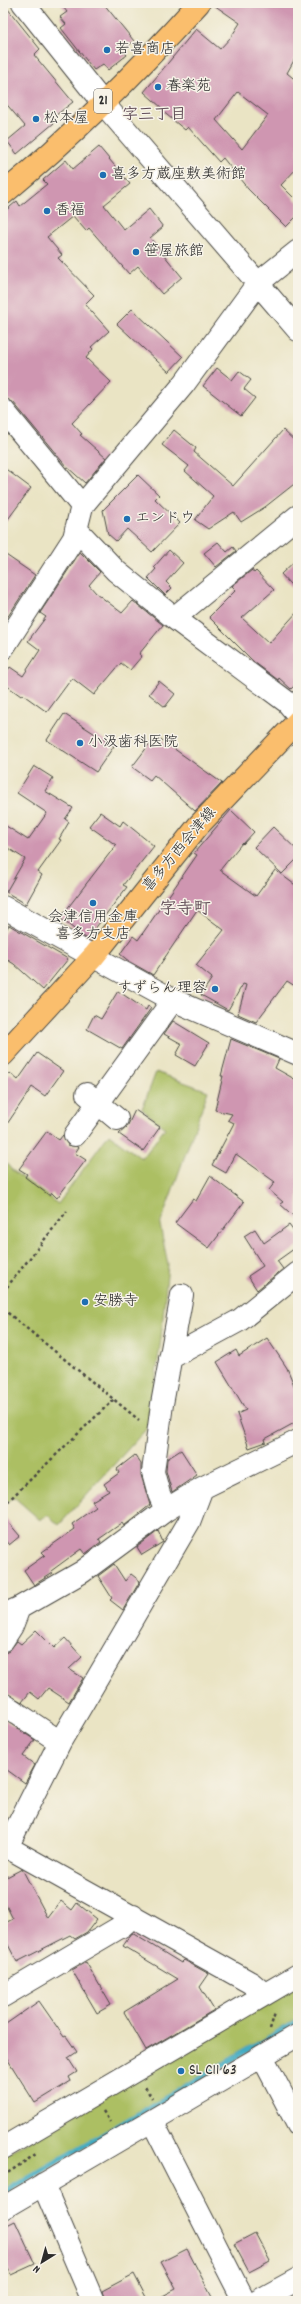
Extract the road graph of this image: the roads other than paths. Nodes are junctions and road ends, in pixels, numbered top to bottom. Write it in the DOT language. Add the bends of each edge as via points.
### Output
graph roads {
  1 [pos="23,3"];
  2 [pos="199,3"];
  3 [pos="102,102"];
  4 [pos="3,194"];
  5 [pos="298,251"];
  6 [pos="258,283"];
  7 [pos="298,330"];
  8 [pos="3,410"];
  9 [pos="82,506"];
  10 [pos="298,516"];
  11 [pos="75,534"];
  12 [pos="174,618"];
  13 [pos="3,648"];
  14 [pos="298,715"];
  15 [pos="298,721"];
  16 [pos="3,907"];
  17 [pos="94,956"];
  18 [pos="173,1000"];
  19 [pos="298,1054"];
  20 [pos="3,1055"];
  21 [pos="92,1099"];
  22 [pos="117,1119"];
  23 [pos="75,1135"];
  24 [pos="298,1273"];
  25 [pos="182,1295"];
  26 [pos="170,1358"];
  27 [pos="298,1440"];
  28 [pos="202,1488"];
  29 [pos="166,1510"];
  30 [pos="11,1612"];
  31 [pos="3,1640"];
  32 [pos="3,1704"];
  33 [pos="60,1742"];
  34 [pos="5,1848"];
  35 [pos="133,1916"];
  36 [pos="298,1975"];
  37 [pos="264,1994"];
  38 [pos="3,1996"];
  39 [pos="298,2035"];
  40 [pos="262,2056"];
  41 [pos="153,2111"];
  42 [pos="298,2125"];
  43 [pos="3,2148"];
  44 [pos="43,2184"];
  45 [pos="3,2208"];
  46 [pos="298,2279"];
  47 [pos="93,2301"];
  48 [pos="244,2301"];
  49 [pos="258,2301"];
  1 -- 3 [label="street"];
  2 -- 3 [label="main road, 21"];
  3 -- 4 [label="main road, 21" via="54,152"];
  3 -- 6 [label="street"];
  5 -- 6 [label="street"];
  6 -- 7 [label="street"];
  6 -- 9 [label="street" via="184,384"];
  8 -- 9 [label="street"];
  9 -- 11 [label="street"];
  10 -- 12 [label="street"];
  11 -- 12 [label="street"];
  11 -- 13 [label="street"];
  12 -- 14 [label="street" via="287,702"];
  15 -- 17 [label="main road, 喜多方西会津線" via="198,826"];
  16 -- 17 [label="street"];
  17 -- 18 [label="street"];
  17 -- 20 [label="main road, 喜多方西会津線"];
  18 -- 19 [label="street"];
  18 -- 21 [label="street"];
  21 -- 22 [label="street"];
  21 -- 23 [label="street"];
  24 -- 26 [label="street" via="240,1320"];
  25 -- 26 [label="street"];
  26 -- 29 [label="street" via="153,1472"];
  27 -- 28 [label="street"];
  28 -- 29 [label="street"];
  28 -- 33 [label="street" via="189,1522"];
  29 -- 30 [label="street" via="82,1572"];
  30 -- 31 [label="street" via="12,1626"];
  32 -- 33 [label="street"];
  33 -- 34 [label="street"];
  34 -- 35 [label="street"];
  35 -- 37 [label="street" via="252,1983"];
  35 -- 38 [label="street" via="122,1926"];
  36 -- 37 [label="street"];
  37 -- 43 [label="street" via="251,2004"];
  39 -- 40 [label="street"];
  40 -- 41 [label="street"];
  40 -- 42 [label="street"];
  41 -- 44 [label="street"];
  41 -- 48 [label="street"];
  44 -- 45 [label="street"];
  44 -- 47 [label="street"];
  46 -- 49 [label="street"];
}
